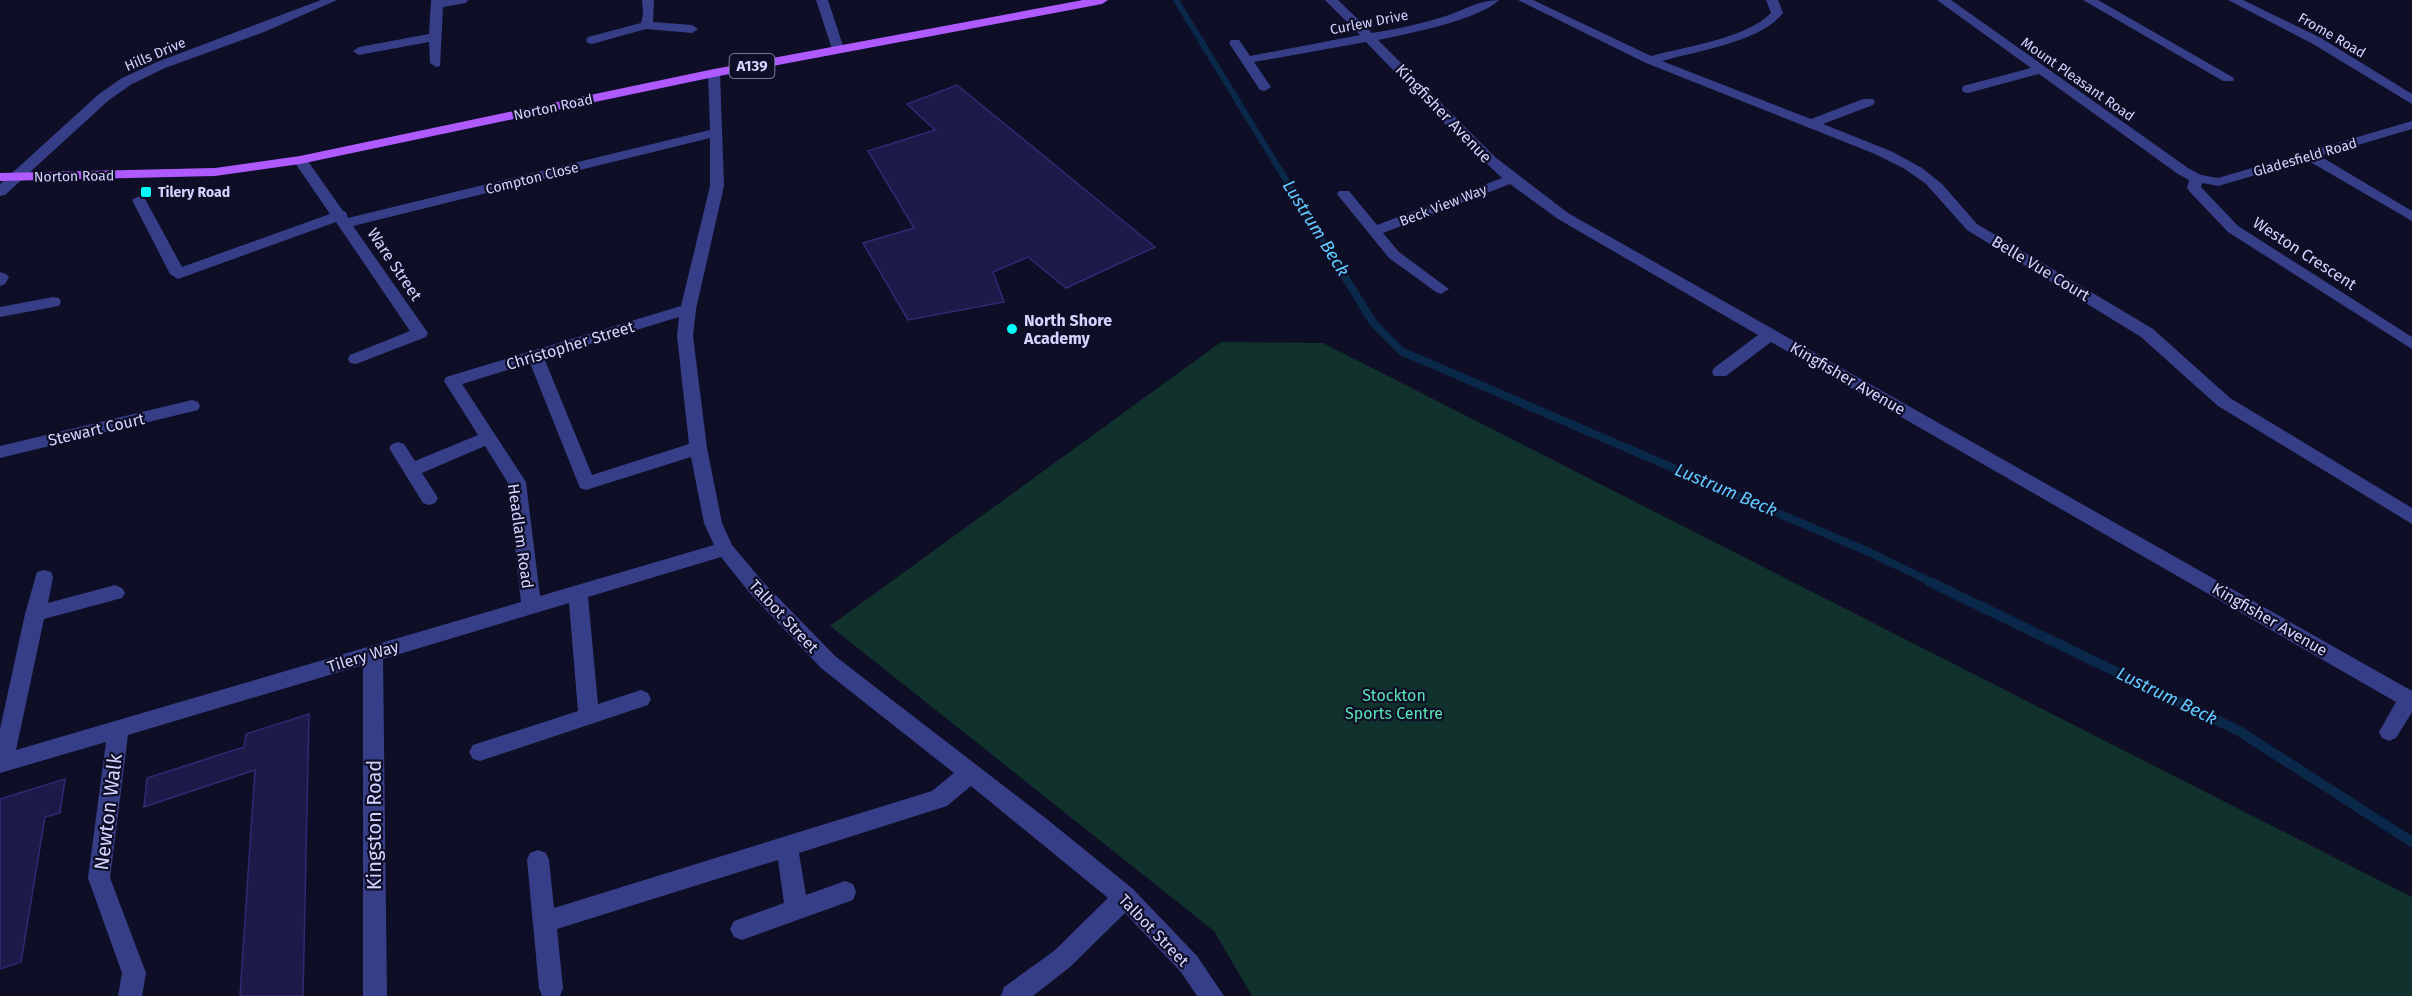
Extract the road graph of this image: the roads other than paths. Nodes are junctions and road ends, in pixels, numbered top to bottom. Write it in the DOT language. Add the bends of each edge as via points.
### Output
graph roads {
  1 [pos="331,0"];
  2 [pos="462,0"];
  3 [pos="648,0"];
  4 [pos="822,0"];
  5 [pos="1102,0"];
  6 [pos="1330,0"];
  7 [pos="1493,0"];
  8 [pos="1524,0"];
  9 [pos="1772,0"];
  10 [pos="1943,0"];
  11 [pos="2089,0"];
  12 [pos="2234,0"];
  13 [pos="437,2"];
  14 [pos="646,25"];
  15 [pos="693,29"];
  16 [pos="435,37"];
  17 [pos="1371,38"];
  18 [pos="592,40"];
  19 [pos="1235,44"];
  20 [pos="838,49"];
  21 [pos="359,51"];
  22 [pos="1246,60"];
  23 [pos="1650,60"];
  24 [pos="436,63"];
  25 [pos="2038,70"];
  26 [pos="714,73"];
  27 [pos="2228,78"];
  28 [pos="1265,87"];
  29 [pos="1968,89"];
  30 [pos="2412,100"];
  31 [pos="1868,102"];
  32 [pos="1810,124"];
  33 [pos="2412,125"];
  34 [pos="717,132"];
  35 [pos="2310,156"];
  36 [pos="300,160"];
  37 [pos="0,177"];
  38 [pos="15,177"];
  39 [pos="2197,178"];
  40 [pos="1512,179"];
  41 [pos="0,192"];
  42 [pos="1344,194"];
  43 [pos="139,200"];
  44 [pos="2412,217"];
  45 [pos="343,219"];
  46 [pos="1374,231"];
  47 [pos="1441,289"];
  48 [pos="53,302"];
  49 [pos="688,309"];
  50 [pos="0,312"];
  51 [pos="1770,334"];
  52 [pos="2412,344"];
  53 [pos="536,356"];
  54 [pos="356,359"];
  55 [pos="1720,372"];
  56 [pos="452,381"];
  57 [pos="192,406"];
  58 [pos="488,438"];
  59 [pos="398,448"];
  60 [pos="698,448"];
  61 [pos="0,452"];
  62 [pos="412,470"];
  63 [pos="429,498"];
  64 [pos="2412,517"];
  65 [pos="725,549"];
  66 [pos="44,577"];
  67 [pos="578,592"];
  68 [pos="115,593"];
  69 [pos="531,606"];
  70 [pos="35,614"];
  71 [pos="373,653"];
  72 [pos="641,699"];
  73 [pos="2410,700"];
  74 [pos="589,716"];
  75 [pos="118,729"];
  76 [pos="2389,732"];
  77 [pos="480,752"];
  78 [pos="1,763"];
  79 [pos="970,773"];
  80 [pos="787,847"];
  81 [pos="538,860"];
  82 [pos="845,891"];
  83 [pos="1125,897"];
  84 [pos="796,908"];
  85 [pos="544,922"];
  86 [pos="742,929"];
  87 [pos="551,988"];
  88 [pos="130,996"];
  89 [pos="375,996"];
  90 [pos="1013,996"];
  91 [pos="1212,996"];
  1 -- 38 [label="street, Hills Drive" via="127,81"];
  2 -- 13 [label="street"];
  3 -- 14 [label="street"];
  4 -- 20 [label="street"];
  5 -- 20 [label="main road, Norton Road / A139"];
  6 -- 17 [label="street, Kingfisher Avenue"];
  7 -- 17 [label="street, Curlew Drive" via="1432,25"];
  8 -- 23 [label="street, Belle Vue Court"];
  9 -- 23 [label="street" via="1777,13 1770,22 1731,38"];
  10 -- 25 [label="street, Mount Pleasant Road"];
  11 -- 27 [label="street"];
  12 -- 30 [label="street, Frome Road" via="2317,41"];
  13 -- 16 [label="street"];
  14 -- 15 [label="street"];
  14 -- 18 [label="street"];
  16 -- 21 [label="street"];
  16 -- 24 [label="street"];
  17 -- 22 [label="street, Curlew Drive"];
  17 -- 40 [label="street, Kingfisher Avenue"];
  19 -- 22 [label="street"];
  20 -- 26 [label="main road, Norton Road / A139"];
  22 -- 28 [label="street"];
  23 -- 32 [label="street, Belle Vue Court"];
  25 -- 29 [label="street"];
  25 -- 39 [label="street, Mount Pleasant Road"];
  26 -- 34 [label="street, Talbot Street"];
  26 -- 36 [label="main road, Norton Road / A139"];
  31 -- 32 [label="street"];
  32 -- 64 [label="street, Belle Vue Court" via="1908,164 1937,187 1972,226 2147,333 2224,402"];
  33 -- 35 [label="street, Gladesfield Road"];
  34 -- 45 [label="street, Compton Close"];
  34 -- 49 [label="street, Talbot Street" via="717,186"];
  35 -- 39 [label="street, Gladesfield Road" via="2218,182"];
  35 -- 44 [label="street"];
  36 -- 38 [label="main road, Norton Road / A139" via="215,172"];
  36 -- 45 [label="street, Ware Street"];
  37 -- 38 [label="main road, Norton Road / A139"];
  38 -- 41 [label="street, Hills Drive"];
  39 -- 52 [label="street, Weston Crescent" via="2194,188 2233,229"];
  40 -- 46 [label="street, Beck View Way"];
  40 -- 51 [label="street, Kingfisher Avenue" via="1563,216"];
  42 -- 46 [label="street, Beck View Way"];
  43 -- 45 [label="street" via="178,274"];
  45 -- 54 [label="street, Ware Street" via="420,333"];
  46 -- 47 [label="street, Beck View Way" via="1394,255"];
  48 -- 50 [label="street"];
  49 -- 53 [label="street, Christopher Street"];
  49 -- 60 [label="street, Talbot Street" via="685,336"];
  51 -- 55 [label="street"];
  51 -- 73 [label="street, Kingfisher Avenue"];
  53 -- 56 [label="street, Christopher Street"];
  53 -- 60 [label="street" via="586,483"];
  56 -- 58 [label="street, Headlam Road"];
  57 -- 61 [label="street, Stewart Court"];
  58 -- 62 [label="street"];
  58 -- 69 [label="street, Headlam Road" via="517,482"];
  59 -- 62 [label="street"];
  60 -- 65 [label="street, Talbot Street" via="713,524"];
  62 -- 63 [label="street"];
  65 -- 67 [label="street, Tilery Way"];
  65 -- 79 [label="street, Talbot Street" via="828,662"];
  66 -- 70 [label="street"];
  67 -- 69 [label="street, Tilery Way"];
  67 -- 74 [label="street"];
  68 -- 70 [label="street"];
  69 -- 71 [label="street, Tilery Way"];
  70 -- 78 [label="street"];
  71 -- 75 [label="street, Tilery Way"];
  71 -- 89 [label="street, Kingston Road"];
  72 -- 74 [label="street"];
  73 -- 76 [label="street, Kingfisher Avenue"];
  74 -- 77 [label="street"];
  75 -- 78 [label="street, Tilery Way"];
  75 -- 88 [label="street, Newton Walk" via="99,878 134,973"];
  79 -- 80 [label="street" via="939,799"];
  79 -- 83 [label="street, Talbot Street"];
  80 -- 84 [label="street"];
  80 -- 85 [label="street"];
  81 -- 85 [label="street"];
  82 -- 84 [label="street"];
  83 -- 90 [label="street" via="1062,959"];
  83 -- 91 [label="street, Talbot Street" via="1189,964"];
  84 -- 86 [label="street"];
  85 -- 87 [label="street"];
}
